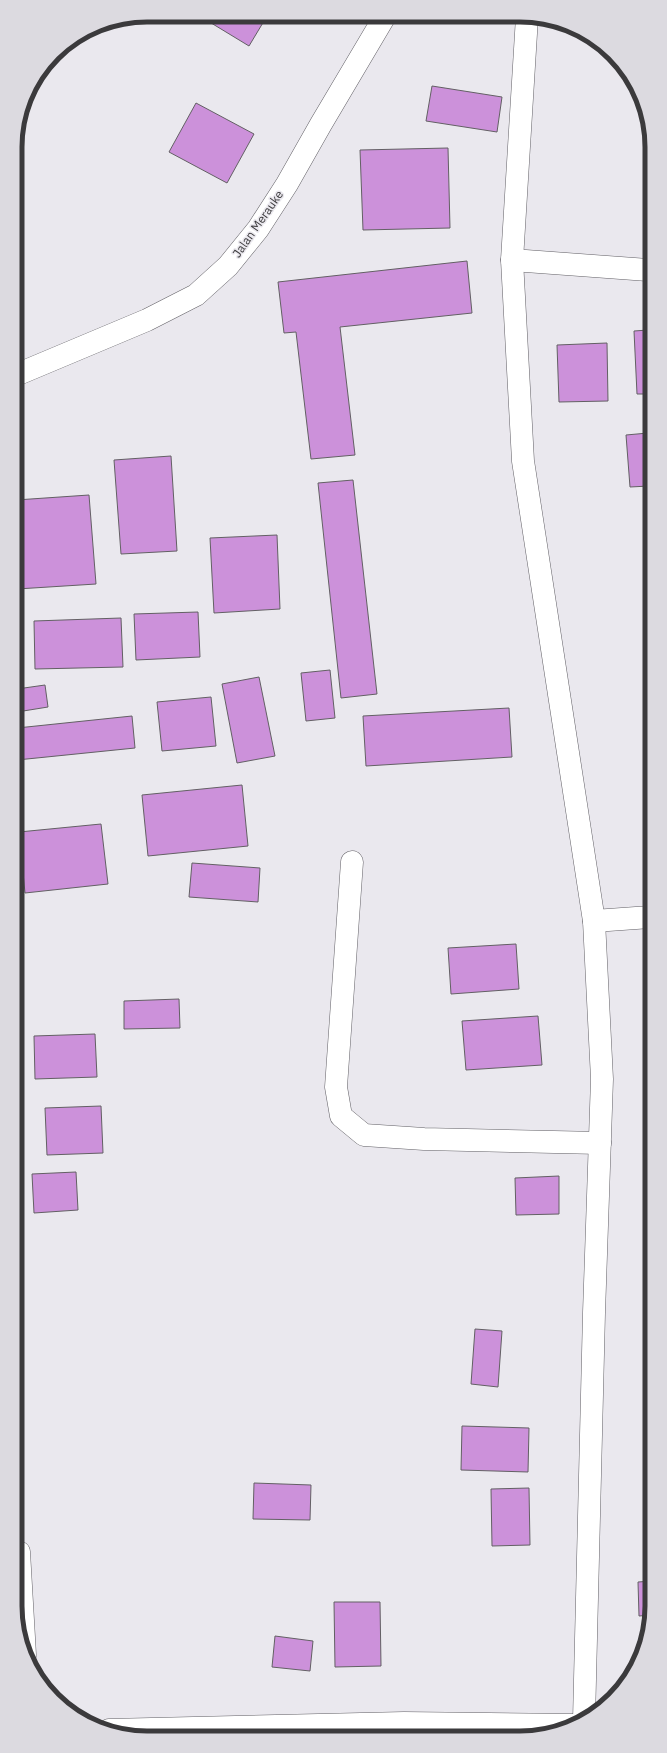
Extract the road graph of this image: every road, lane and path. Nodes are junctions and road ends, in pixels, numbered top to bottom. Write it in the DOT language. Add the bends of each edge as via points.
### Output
graph roads {
  1 [pos="381,22"];
  2 [pos="527,22"];
  3 [pos="512,260"];
  4 [pos="645,270"];
  5 [pos="22,372"];
  6 [pos="352,862"];
  7 [pos="645,916"];
  8 [pos="594,921"];
  9 [pos="600,1143"];
  10 [pos="22,1596"];
  11 [pos="24,1630"];
  12 [pos="584,1713"];
  13 [pos="559,1725"];
  14 [pos="127,1730"];
  1 -- 5 [label="street, Jalan Merauke" via="287,184 258,228 228,266 196,295 154,316"];
  2 -- 3 [label="street"];
  3 -- 4 [label="street"];
  3 -- 8 [label="street" via="523,461"];
  6 -- 9 [label="street" via="336,1087 341,1116 364,1135"];
  7 -- 8 [label="street"];
  8 -- 9 [label="street" via="602,1079"];
  9 -- 12 [label="street"];
  10 -- 11 [label="street"];
  13 -- 14 [label="street" via="404,1724"];
}
